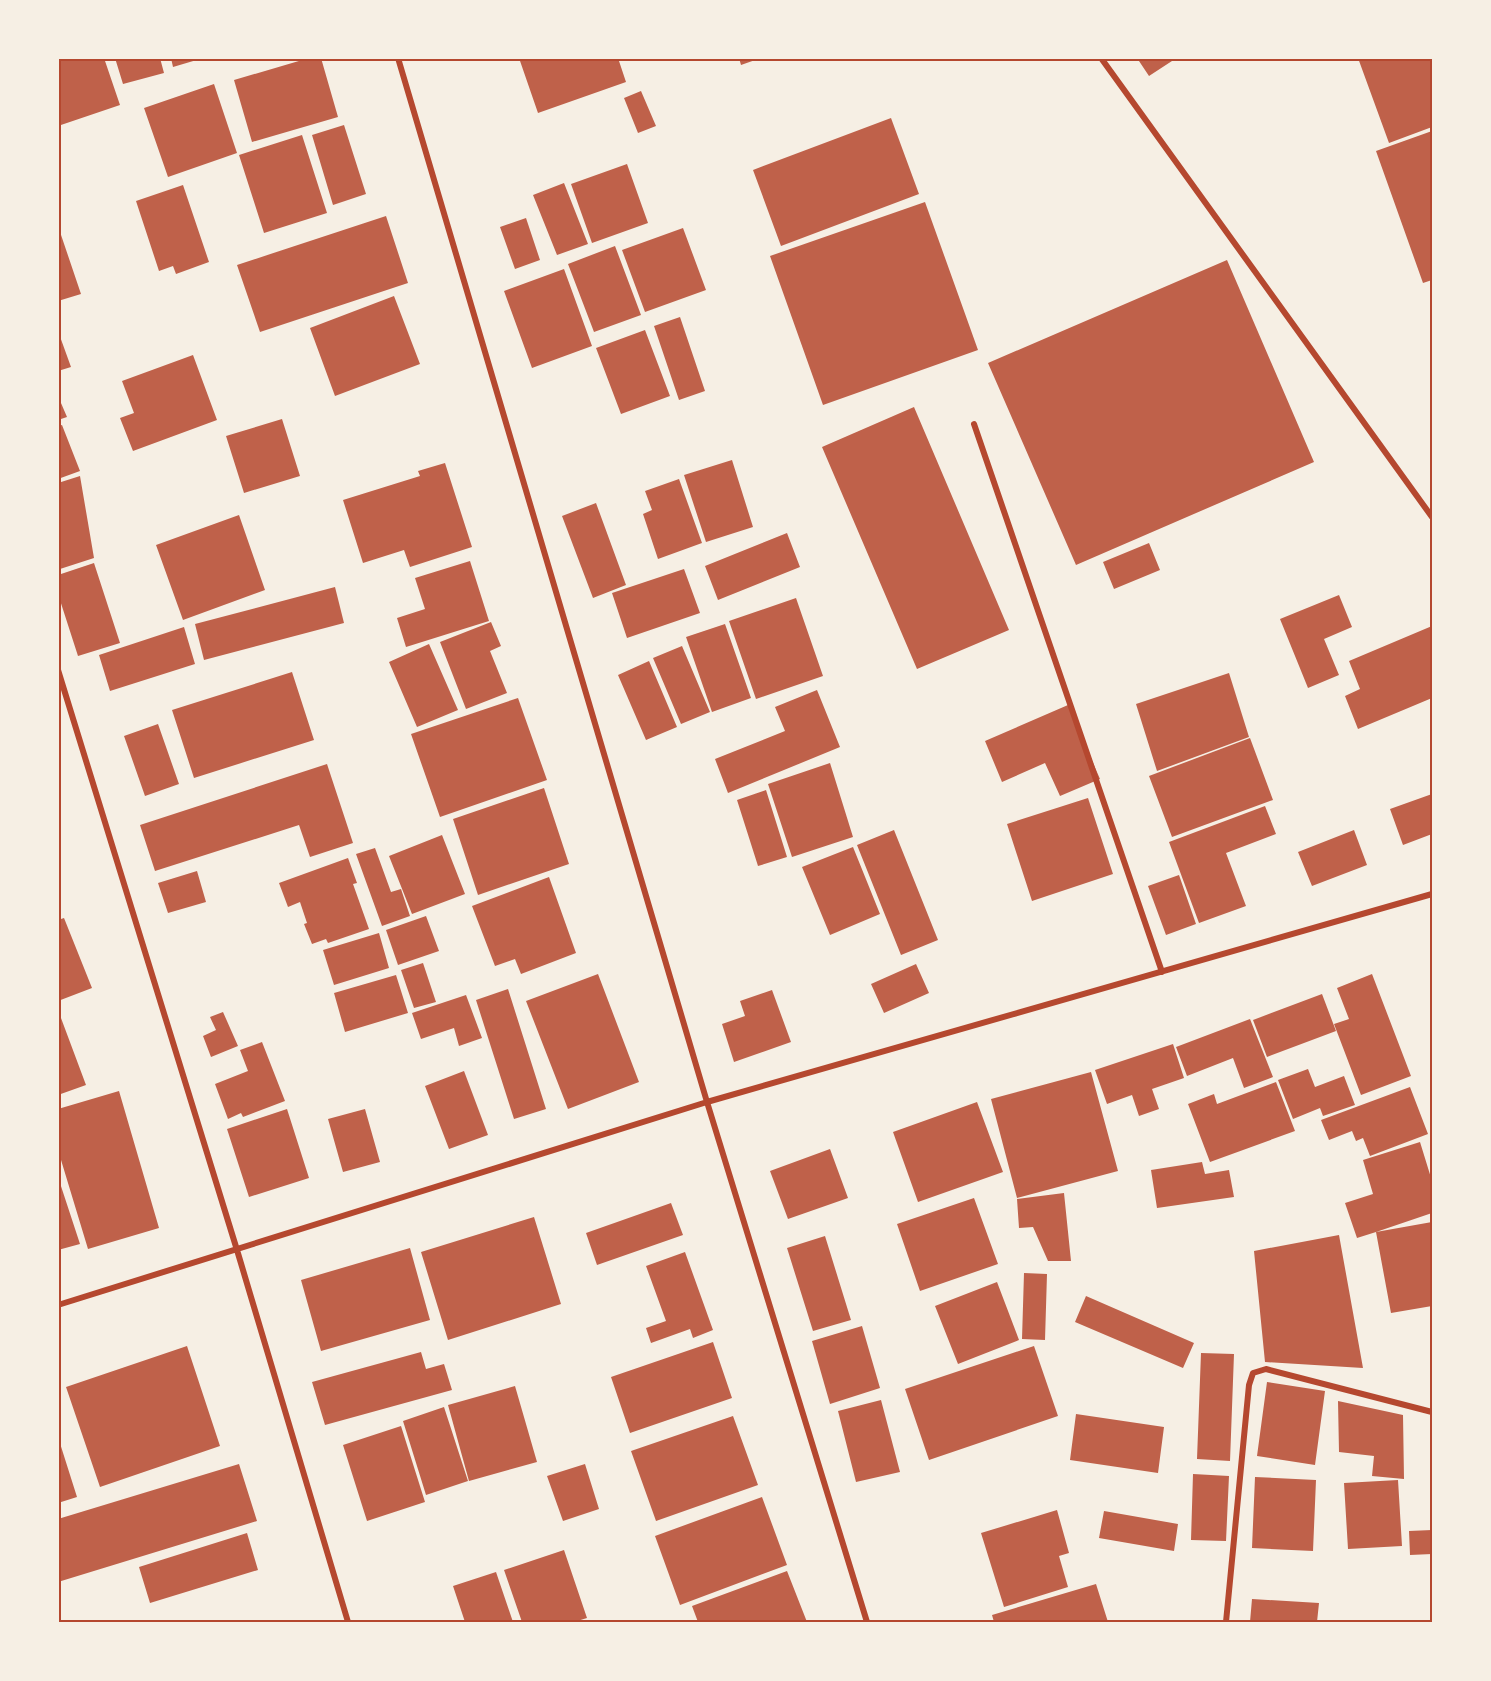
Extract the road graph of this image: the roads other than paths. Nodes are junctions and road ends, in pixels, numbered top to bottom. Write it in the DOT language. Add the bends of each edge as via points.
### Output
graph roads {
  1 [pos="398,58"];
  2 [pos="1101,58"];
  3 [pos="974,424"];
  4 [pos="1432,517"];
  5 [pos="58,670"];
  6 [pos="1432,894"];
  7 [pos="1162,972"];
  8 [pos="707,1101"];
  9 [pos="237,1250"];
  10 [pos="58,1305"];
  11 [pos="1432,1412"];
  12 [pos="348,1623"];
  13 [pos="867,1623"];
  14 [pos="1226,1623"];
  1 -- 8 [label="street"];
  2 -- 4 [label="street"];
  3 -- 7 [label="street"];
  5 -- 9 [label="street"];
  6 -- 7 [label="street"];
  7 -- 8 [label="street"];
  8 -- 9 [label="street"];
  8 -- 13 [label="street"];
  9 -- 10 [label="street"];
  9 -- 12 [label="street"];
  11 -- 14 [label="street" via="1266,1369 1253,1372"];
}
